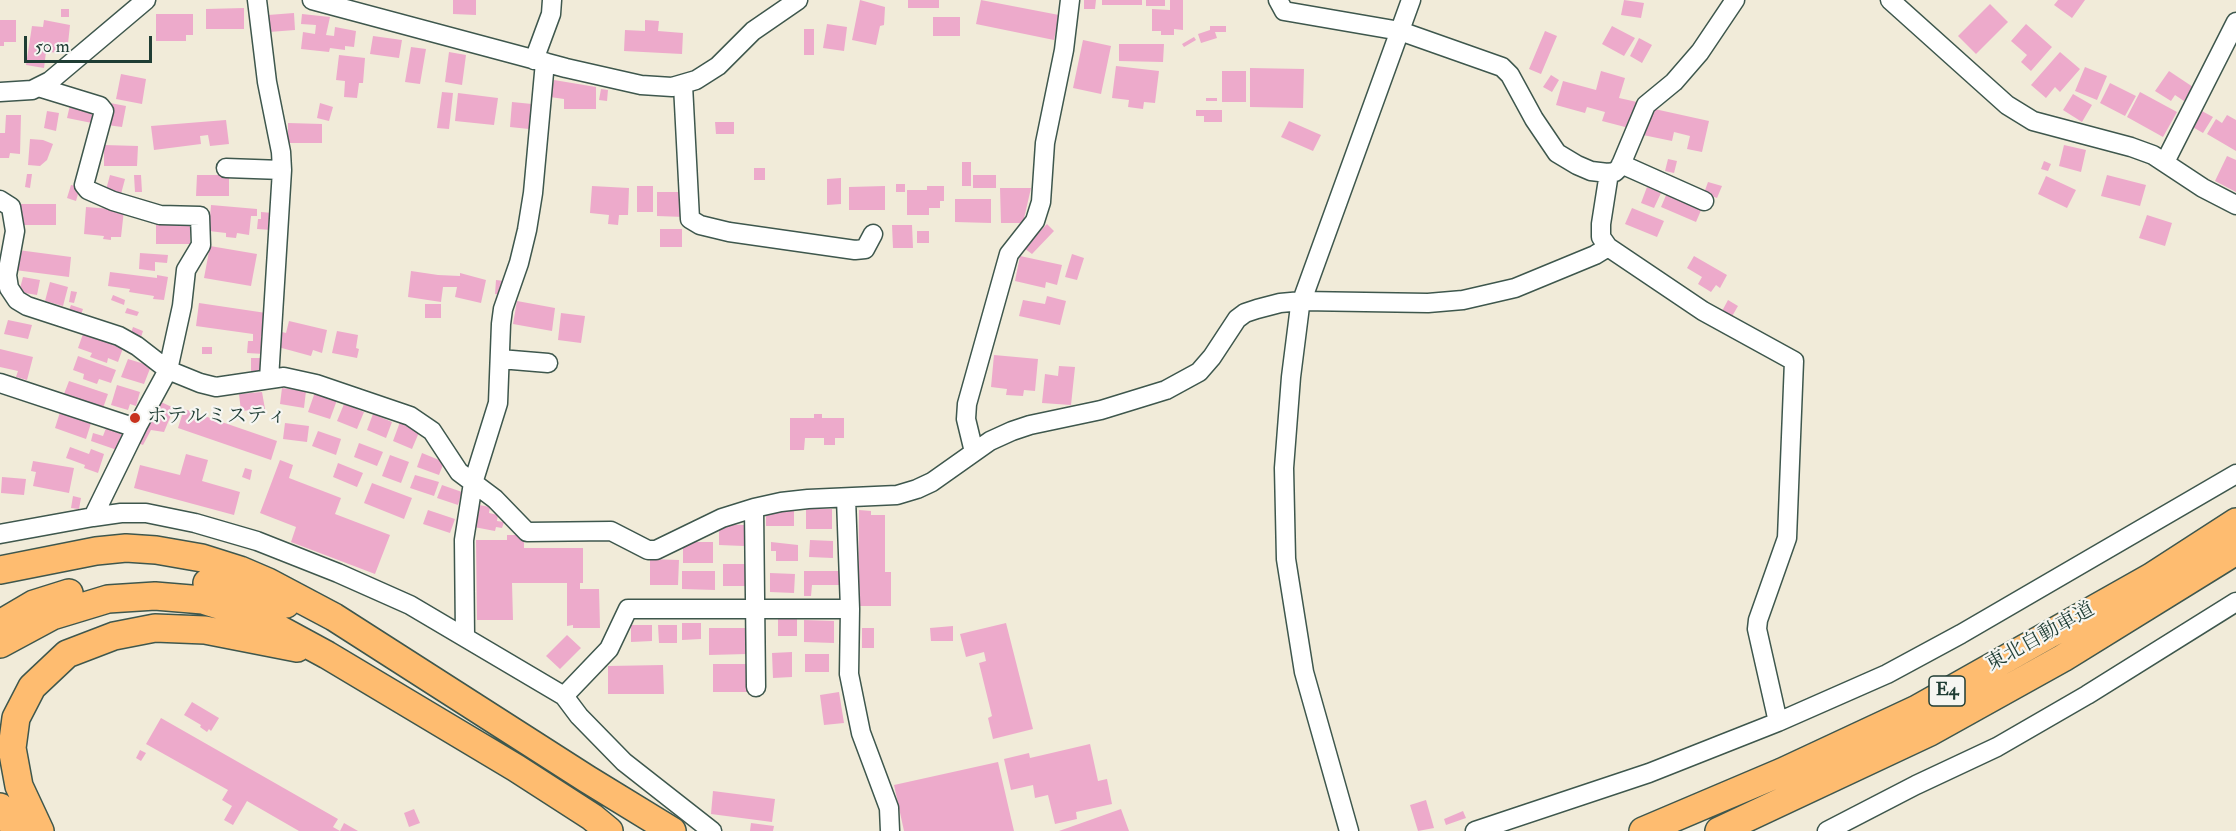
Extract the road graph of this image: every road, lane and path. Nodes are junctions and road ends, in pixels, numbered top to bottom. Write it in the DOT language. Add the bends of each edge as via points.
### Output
graph roads {
  1 [pos="146,0"];
  2 [pos="257,0"];
  3 [pos="312,0"];
  4 [pos="552,0"];
  5 [pos="798,0"];
  6 [pos="1070,0"];
  7 [pos="1278,0"];
  8 [pos="1411,0"];
  9 [pos="1735,0"];
  10 [pos="1890,0"];
  11 [pos="2236,22"];
  12 [pos="1400,31"];
  13 [pos="539,61"];
  14 [pos="683,85"];
  15 [pos="38,87"];
  16 [pos="0,92"];
  17 [pos="2165,162"];
  18 [pos="226,168"];
  19 [pos="1615,169"];
  20 [pos="282,170"];
  21 [pos="0,200"];
  22 [pos="1704,201"];
  23 [pos="2236,205"];
  24 [pos="873,234"];
  25 [pos="1608,247"];
  26 [pos="1302,301"];
  27 [pos="500,359"];
  28 [pos="548,363"];
  29 [pos="168,370"];
  30 [pos="269,379"];
  31 [pos="0,383"];
  32 [pos="136,429"];
  33 [pos="974,452"];
  34 [pos="2236,474"];
  35 [pos="473,483"];
  36 [pos="846,498"];
  37 [pos="754,508"];
  38 [pos="93,517"];
  39 [pos="2236,522"];
  40 [pos="0,534"];
  41 [pos="2236,551"];
  42 [pos="0,570"];
  43 [pos="2236,602"];
  44 [pos="756,609"];
  45 [pos="850,609"];
  46 [pos="334,617"];
  47 [pos="0,624"];
  48 [pos="465,636"];
  49 [pos="0,644"];
  50 [pos="327,655"];
  51 [pos="756,687"];
  52 [pos="564,696"];
  53 [pos="1778,722"];
  54 [pos="516,768"];
  55 [pos="587,779"];
  56 [pos="0,807"];
  57 [pos="17,831"];
  58 [pos="40,831"];
  59 [pos="578,831"];
  60 [pos="609,831"];
  61 [pos="642,831"];
  62 [pos="672,831"];
  63 [pos="712,831"];
  64 [pos="890,831"];
  65 [pos="1349,831"];
  66 [pos="1475,831"];
  67 [pos="1643,831"];
  68 [pos="1719,831"];
  69 [pos="1827,831"];
  1 -- 15 [label="street"];
  2 -- 20 [label="street"];
  3 -- 13 [label="street"];
  4 -- 13 [label="street"];
  5 -- 14 [label="street" via="753,31 718,66"];
  6 -- 33 [label="street" via="1045,143 1041,202 1035,221 1009,254 967,404 966,420"];
  7 -- 12 [label="street" via="1284,10"];
  8 -- 12 [label="street"];
  9 -- 19 [label="street" via="1700,52 1643,110"];
  10 -- 17 [label="street" via="2007,105 2033,121 2131,147"];
  11 -- 17 [label="street"];
  12 -- 19 [label="street" via="1502,67 1557,153 1591,171"];
  12 -- 26 [label="street"];
  13 -- 14 [label="street" via="641,85"];
  13 -- 27 [label="street" via="533,194 519,263 503,309"];
  14 -- 24 [label="street" via="690,219 729,232 855,250 865,249"];
  15 -- 16 [label="street"];
  15 -- 29 [label="street" via="100,106 104,111 84,185 88,190 160,215 200,216 201,245 186,270"];
  17 -- 23 [label="street"];
  18 -- 20 [label="street"];
  19 -- 22 [label="street"];
  19 -- 25 [label="street" via="1601,224 1601,237"];
  20 -- 30 [label="street"];
  21 -- 29 [label="street" via="11,207 14,220 7,275 17,300 119,336"];
  25 -- 26 [label="street" via="1515,288 1463,300"];
  25 -- 53 [label="street" via="1703,311 1794,361 1787,538 1757,629"];
  26 -- 33 [label="street" via="1245,313 1199,372 1166,390 1101,410 1030,424"];
  26 -- 65 [label="street" via="1284,468 1286,559 1305,672"];
  27 -- 28 [label="street"];
  27 -- 35 [label="street" via="498,404"];
  29 -- 30 [label="street" via="216,387"];
  29 -- 32 [label="street"];
  30 -- 35 [label="street" via="284,377 316,384 410,416 432,431 459,472"];
  31 -- 32 [label="street"];
  32 -- 38 [label="street"];
  33 -- 36 [label="street" via="917,489 897,495"];
  34 -- 53 [label="street" via="1961,634 1887,674"];
  35 -- 37 [label="street" via="495,499 526,532 611,531 648,550"];
  35 -- 48 [label="street" via="464,540"];
  36 -- 37 [label="street" via="781,502"];
  36 -- 45 [label="street"];
  37 -- 44 [label="street"];
  38 -- 40 [label="street"];
  38 -- 48 [label="street" via="147,513 257,541 410,605"];
  39 -- 67 [label="highway, 東北自動車道 / E4" via="2151,576 1917,708 1782,772"];
  41 -- 68 [label="highway, 東北自動車道 / E4" via="2062,658 1930,732"];
  42 -- 46 [label="highway" via="96,551 156,550 240,570"];
  43 -- 69 [label="street" via="1997,747"];
  44 -- 45 [label="street"];
  44 -- 51 [label="street"];
  44 -- 52 [label="street" via="628,609 609,649"];
  45 -- 64 [label="street" via="849,674 854,705 889,808"];
  46 -- 47 [label="highway" via="203,582 149,578 105,581 34,604"];
  46 -- 55 [label="highway"];
  48 -- 52 [label="street"];
  49 -- 50 [label="highway" via="52,616 108,599 155,596 203,600 257,617"];
  50 -- 54 [label="highway"];
  50 -- 58 [label="highway" via="205,630 155,628 114,636 68,654 32,687 16,718 12,748 19,786"];
  52 -- 63 [label="street" via="624,762"];
  53 -- 66 [label="street" via="1649,773"];
  54 -- 59 [label="highway"];
  54 -- 60 [label="highway"];
  55 -- 61 [label="highway"];
  55 -- 62 [label="highway"];
  56 -- 57 [label="highway"];
}
